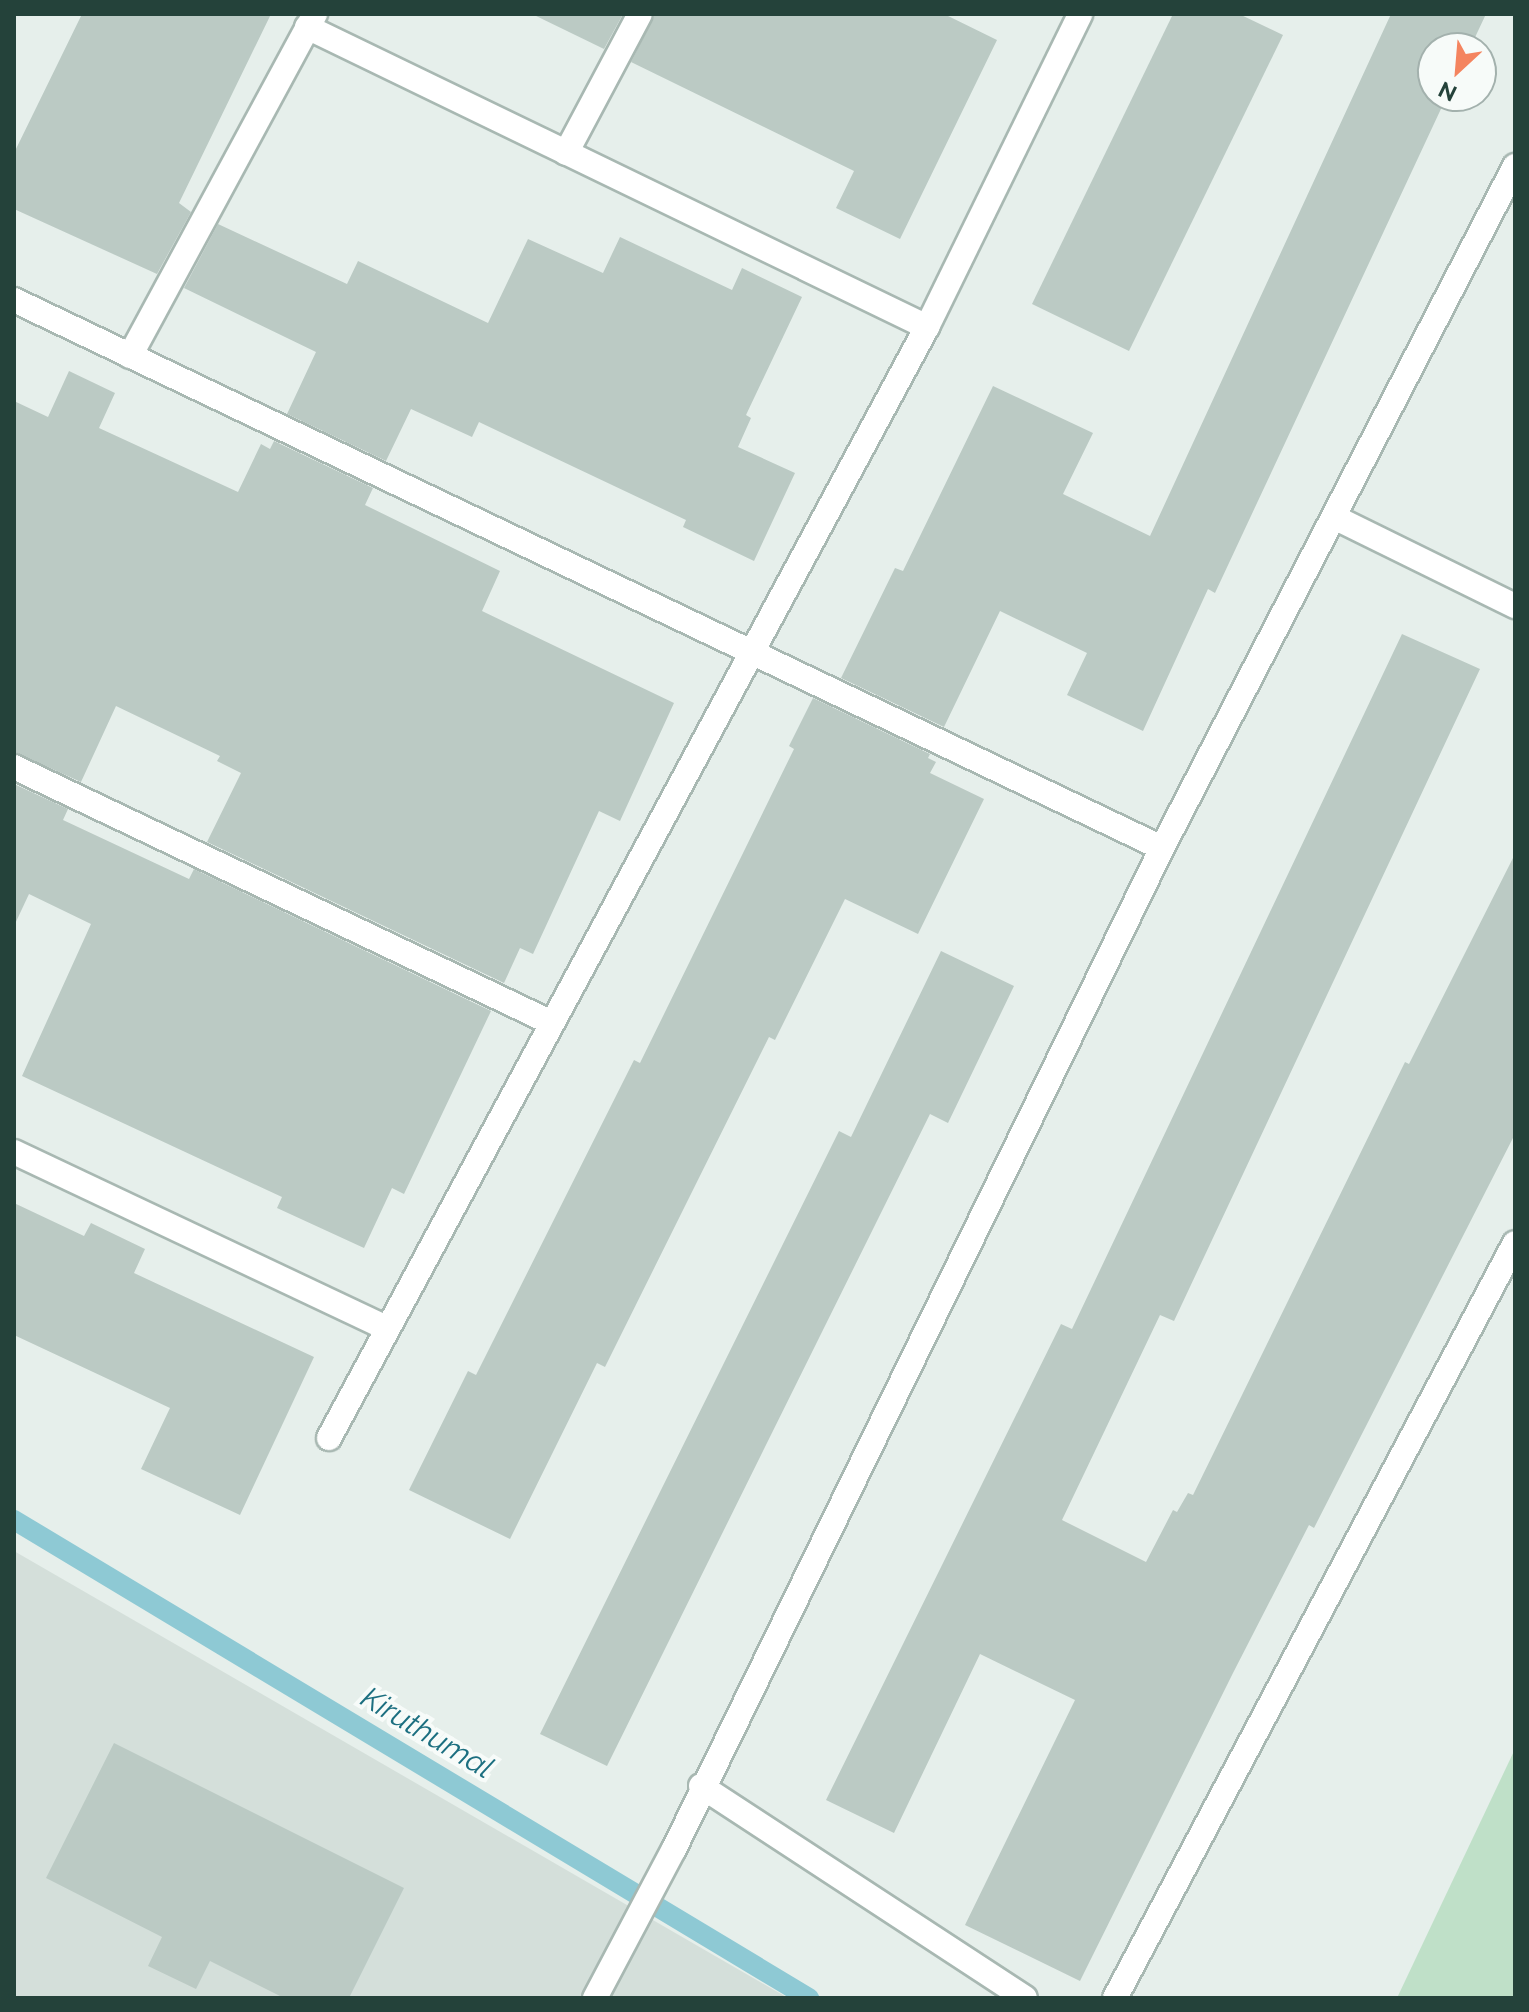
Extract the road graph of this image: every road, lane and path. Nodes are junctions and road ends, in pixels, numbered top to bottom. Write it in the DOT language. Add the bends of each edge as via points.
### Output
graph roads {
  1 [pos="640,14"];
  2 [pos="1080,14"];
  3 [pos="311,21"];
  4 [pos="566,153"];
  5 [pos="1515,166"];
  6 [pos="14,300"];
  7 [pos="927,327"];
  8 [pos="130,356"];
  9 [pos="1334,517"];
  10 [pos="1515,606"];
  11 [pos="752,652"];
  12 [pos="14,767"];
  13 [pos="1162,848"];
  14 [pos="552,1023"];
  15 [pos="14,1152"];
  16 [pos="1515,1243"];
  17 [pos="387,1328"];
  18 [pos="329,1438"];
  19 [pos="701,1786"];
  20 [pos="595,1998"];
  21 [pos="1025,1998"];
  22 [pos="1115,1998"];
  1 -- 4 [label="street"];
  2 -- 7 [label="street"];
  3 -- 4 [label="street"];
  3 -- 8 [label="street"];
  4 -- 7 [label="street"];
  5 -- 9 [label="street"];
  6 -- 8 [label="street"];
  7 -- 11 [label="street"];
  8 -- 11 [label="street"];
  9 -- 10 [label="street"];
  9 -- 13 [label="street"];
  11 -- 13 [label="street"];
  11 -- 14 [label="street"];
  12 -- 14 [label="street"];
  13 -- 19 [label="street"];
  14 -- 17 [label="street"];
  15 -- 17 [label="street"];
  16 -- 22 [label="street"];
  17 -- 18 [label="street"];
  19 -- 20 [label="street" via="674,1849"];
  19 -- 21 [label="street"];
}
